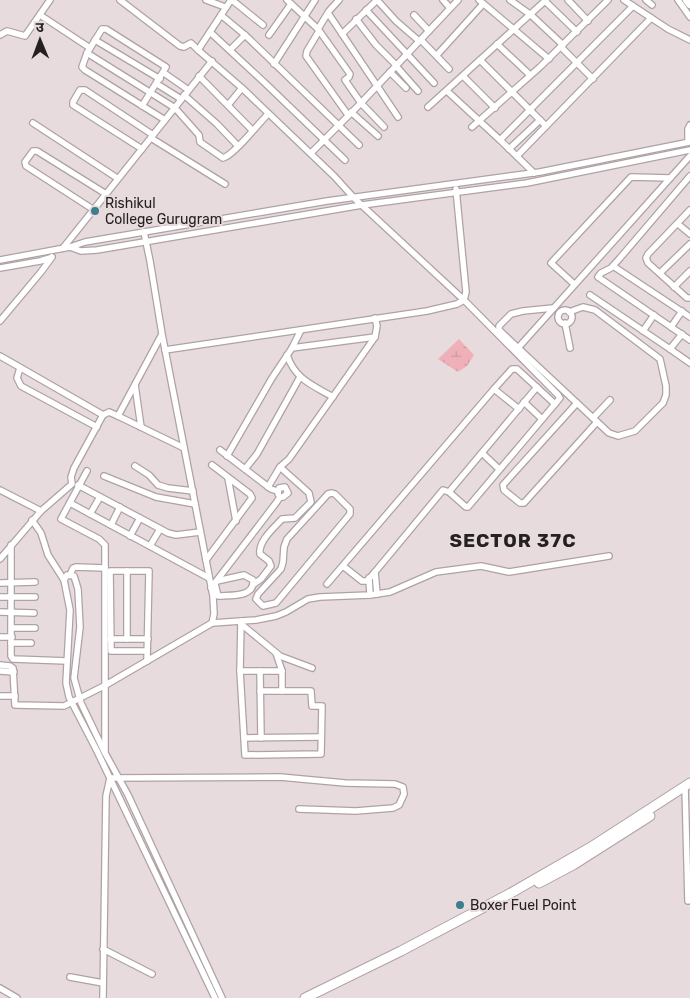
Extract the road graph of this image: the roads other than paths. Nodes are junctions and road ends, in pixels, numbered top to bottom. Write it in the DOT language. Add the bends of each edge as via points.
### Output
graph roads {
  1 [pos="50,0"];
  2 [pos="120,0"];
  3 [pos="206,0"];
  4 [pos="231,0"];
  5 [pos="315,0"];
  6 [pos="339,0"];
  7 [pos="442,0"];
  8 [pos="458,0"];
  9 [pos="510,0"];
  10 [pos="546,0"];
  11 [pos="568,0"];
  12 [pos="608,0"];
  13 [pos="624,0"];
  14 [pos="646,0"];
  15 [pos="678,0"];
  16 [pos="687,0"];
  17 [pos="289,2"];
  18 [pos="481,2"];
  19 [pos="690,4"];
  20 [pos="652,5"];
  21 [pos="633,6"];
  22 [pos="224,7"];
  23 [pos="450,8"];
  24 [pos="366,10"];
  25 [pos="328,13"];
  26 [pos="40,15"];
  27 [pos="220,15"];
  28 [pos="414,15"];
  29 [pos="530,15"];
  30 [pos="305,16"];
  31 [pos="690,17"];
  32 [pos="651,18"];
  33 [pos="356,19"];
  34 [pos="588,21"];
  35 [pos="263,25"];
  36 [pos="515,29"];
  37 [pos="318,30"];
  38 [pos="429,31"];
  39 [pos="210,32"];
  40 [pos="577,32"];
  41 [pos="342,34"];
  42 [pos="0,35"];
  43 [pos="245,35"];
  44 [pos="270,35"];
  45 [pos="95,40"];
  46 [pos="420,40"];
  47 [pos="690,40"];
  48 [pos="496,44"];
  49 [pos="562,46"];
  50 [pos="198,50"];
  51 [pos="230,50"];
  52 [pos="89,51"];
  53 [pos="408,54"];
  54 [pos="437,55"];
  55 [pos="549,58"];
  56 [pos="480,60"];
  57 [pos="212,61"];
  58 [pos="578,63"];
  59 [pos="274,64"];
  60 [pos="396,65"];
  61 [pos="449,69"];
  62 [pos="390,72"];
  63 [pos="164,73"];
  64 [pos="530,75"];
  65 [pos="199,76"];
  66 [pos="463,76"];
  67 [pos="593,79"];
  68 [pos="158,81"];
  69 [pos="434,83"];
  70 [pos="377,86"];
  71 [pos="242,88"];
  72 [pos="406,88"];
  73 [pos="418,91"];
  74 [pos="447,91"];
  75 [pos="512,92"];
  76 [pos="151,93"];
  77 [pos="184,94"];
  78 [pos="361,103"];
  79 [pos="228,105"];
  80 [pos="142,106"];
  81 [pos="428,107"];
  82 [pos="175,108"];
  83 [pos="495,108"];
  84 [pos="530,110"];
  85 [pos="350,113"];
  86 [pos="268,114"];
  87 [pos="398,117"];
  88 [pos="165,120"];
  89 [pos="540,120"];
  90 [pos="478,121"];
  91 [pos="33,123"];
  92 [pos="338,125"];
  93 [pos="546,126"];
  94 [pos="690,126"];
  95 [pos="384,127"];
  96 [pos="472,127"];
  97 [pos="252,130"];
  98 [pos="152,136"];
  99 [pos="378,136"];
  100 [pos="324,139"];
  101 [pos="500,140"];
  102 [pos="689,142"];
  103 [pos="359,145"];
  104 [pos="238,146"];
  105 [pos="142,149"];
  106 [pos="510,149"];
  107 [pos="690,150"];
  108 [pos="311,153"];
  109 [pos="516,156"];
  110 [pos="690,156"];
  111 [pos="345,160"];
  112 [pos="534,173"];
  113 [pos="690,176"];
  114 [pos="117,178"];
  115 [pos="670,178"];
  116 [pos="225,184"];
  117 [pos="455,184"];
  118 [pos="457,193"];
  119 [pos="106,194"];
  120 [pos="354,198"];
  121 [pos="362,205"];
  122 [pos="94,210"];
  123 [pos="690,210"];
  124 [pos="678,224"];
  125 [pos="690,224"];
  126 [pos="685,230"];
  127 [pos="144,232"];
  128 [pos="690,234"];
  129 [pos="146,242"];
  130 [pos="690,244"];
  131 [pos="66,247"];
  132 [pos="56,250"];
  133 [pos="52,257"];
  134 [pos="0,260"];
  135 [pos="613,266"];
  136 [pos="0,268"];
  137 [pos="690,271"];
  138 [pos="660,273"];
  139 [pos="574,284"];
  140 [pos="674,287"];
  141 [pos="565,294"];
  142 [pos="590,295"];
  143 [pos="690,298"];
  144 [pos="464,300"];
  145 [pos="551,310"];
  146 [pos="568,311"];
  147 [pos="682,311"];
  148 [pos="654,315"];
  149 [pos="558,316"];
  150 [pos="690,317"];
  151 [pos="375,318"];
  152 [pos="0,321"];
  153 [pos="566,323"];
  154 [pos="671,327"];
  155 [pos="300,330"];
  156 [pos="643,331"];
  157 [pos="162,334"];
  158 [pos="682,334"];
  159 [pos="375,337"];
  160 [pos="690,340"];
  161 [pos="292,348"];
  162 [pos="518,348"];
  163 [pos="570,348"];
  164 [pos="670,349"];
  165 [pos="165,350"];
  166 [pos="288,355"];
  167 [pos="0,356"];
  168 [pos="690,363"];
  169 [pos="20,368"];
  170 [pos="300,378"];
  171 [pos="135,385"];
  172 [pos="537,387"];
  173 [pos="494,389"];
  174 [pos="333,397"];
  175 [pos="610,400"];
  176 [pos="524,402"];
  177 [pos="577,403"];
  178 [pos="555,404"];
  179 [pos="519,409"];
  180 [pos="103,415"];
  181 [pos="118,416"];
  182 [pos="542,419"];
  183 [pos="595,420"];
  184 [pos="96,427"];
  185 [pos="141,427"];
  186 [pos="184,448"];
  187 [pos="220,450"];
  188 [pos="482,453"];
  189 [pos="226,456"];
  190 [pos="212,465"];
  191 [pos="135,466"];
  192 [pos="280,467"];
  193 [pos="245,469"];
  194 [pos="499,469"];
  195 [pos="87,471"];
  196 [pos="104,476"];
  197 [pos="228,478"];
  198 [pos="72,481"];
  199 [pos="80,486"];
  200 [pos="268,487"];
  201 [pos="168,488"];
  202 [pos="0,490"];
  203 [pos="193,490"];
  204 [pos="449,492"];
  205 [pos="100,497"];
  206 [pos="165,500"];
  207 [pos="70,503"];
  208 [pos="195,504"];
  209 [pos="120,507"];
  210 [pos="41,511"];
  211 [pos="90,514"];
  212 [pos="140,518"];
  213 [pos="32,520"];
  214 [pos="236,521"];
  215 [pos="110,525"];
  216 [pos="160,529"];
  217 [pos="200,532"];
  218 [pos="130,536"];
  219 [pos="11,545"];
  220 [pos="150,546"];
  221 [pos="608,556"];
  222 [pos="0,559"];
  223 [pos="206,560"];
  224 [pos="343,566"];
  225 [pos="105,568"];
  226 [pos="127,571"];
  227 [pos="376,572"];
  228 [pos="70,575"];
  229 [pos="210,578"];
  230 [pos="370,578"];
  231 [pos="64,580"];
  232 [pos="35,582"];
  233 [pos="1,583"];
  234 [pos="11,583"];
  235 [pos="214,584"];
  236 [pos="254,584"];
  237 [pos="328,584"];
  238 [pos="377,594"];
  239 [pos="370,595"];
  240 [pos="0,597"];
  241 [pos="12,597"];
  242 [pos="35,597"];
  243 [pos="266,605"];
  244 [pos="0,612"];
  245 [pos="12,612"];
  246 [pos="34,612"];
  247 [pos="267,618"];
  248 [pos="212,623"];
  249 [pos="241,623"];
  250 [pos="12,628"];
  251 [pos="35,628"];
  252 [pos="0,637"];
  253 [pos="110,639"];
  254 [pos="127,639"];
  255 [pos="148,639"];
  256 [pos="12,640"];
  257 [pos="31,643"];
  258 [pos="147,651"];
  259 [pos="276,653"];
  260 [pos="67,661"];
  261 [pos="147,661"];
  262 [pos="0,665"];
  263 [pos="312,668"];
  264 [pos="0,671"];
  265 [pos="240,671"];
  266 [pos="260,671"];
  267 [pos="282,671"];
  268 [pos="14,672"];
  269 [pos="104,686"];
  270 [pos="260,691"];
  271 [pos="282,691"];
  272 [pos="0,696"];
  273 [pos="15,696"];
  274 [pos="79,698"];
  275 [pos="71,702"];
  276 [pos="321,737"];
  277 [pos="244,738"];
  278 [pos="261,738"];
  279 [pos="105,753"];
  280 [pos="101,760"];
  281 [pos="118,777"];
  282 [pos="110,778"];
  283 [pos="688,788"];
  284 [pos="299,809"];
  285 [pos="688,829"];
  286 [pos="688,886"];
  287 [pos="688,901"];
  288 [pos="465,921"];
  289 [pos="103,949"];
  290 [pos="152,974"];
  291 [pos="70,977"];
  292 [pos="103,983"];
  293 [pos="0,988"];
  294 [pos="17,998"];
  295 [pos="103,998"];
  296 [pos="215,998"];
  297 [pos="222,998"];
  298 [pos="305,998"];
  299 [pos="320,998"];
  1 -- 26 [label="street"];
  2 -- 50 [label="street" via="182,47 190,43"];
  3 -- 22 [label="street"];
  4 -- 22 [label="street"];
  4 -- 35 [label="street"];
  5 -- 30 [label="street"];
  6 -- 25 [label="street"];
  7 -- 23 [label="street"];
  8 -- 23 [label="street"];
  9 -- 29 [label="street"];
  10 -- 29 [label="street"];
  10 -- 40 [label="street"];
  11 -- 34 [label="street"];
  12 -- 34 [label="street"];
  13 -- 21 [label="street"];
  14 -- 20 [label="street"];
  15 -- 31 [label="street"];
  16 -- 19 [label="main road"];
  17 -- 30 [label="street"];
  17 -- 44 [label="street"];
  18 -- 36 [label="street"];
  18 -- 54 [label="street"];
  21 -- 32 [label="street"];
  21 -- 58 [label="street"];
  22 -- 27 [label="street"];
  23 -- 38 [label="street"];
  24 -- 33 [label="street"];
  24 -- 46 [label="street" via="378,1"];
  24 -- 53 [label="street"];
  25 -- 37 [label="street"];
  25 -- 41 [label="street"];
  26 -- 42 [label="street" via="25,36 7,31"];
  26 -- 52 [label="street"];
  27 -- 39 [label="street"];
  27 -- 43 [label="street"];
  28 -- 38 [label="street"];
  29 -- 36 [label="street"];
  29 -- 49 [label="street"];
  30 -- 37 [label="street"];
  30 -- 59 [label="street"];
  32 -- 47 [label="street"];
  32 -- 67 [label="street"];
  33 -- 41 [label="street"];
  33 -- 60 [label="street"];
  34 -- 40 [label="street"];
  36 -- 48 [label="street"];
  36 -- 55 [label="street"];
  37 -- 78 [label="street" via="350,74 344,80"];
  37 -- 85 [label="street" via="306,56"];
  38 -- 46 [label="street"];
  39 -- 50 [label="street"];
  39 -- 51 [label="street"];
  40 -- 49 [label="street"];
  41 -- 70 [label="street"];
  43 -- 51 [label="street"];
  43 -- 59 [label="street"];
  45 -- 52 [label="street"];
  45 -- 63 [label="street" via="100,30 106,29 165,66"];
  45 -- 68 [label="street"];
  46 -- 53 [label="street"];
  46 -- 54 [label="street"];
  48 -- 56 [label="street"];
  48 -- 64 [label="street"];
  49 -- 55 [label="street"];
  49 -- 58 [label="street"];
  50 -- 57 [label="street"];
  51 -- 100 [label="street"];
  52 -- 76 [label="street"];
  52 -- 80 [label="street" via="82,63 83,68"];
  53 -- 60 [label="street"];
  53 -- 69 [label="street"];
  54 -- 61 [label="street"];
  55 -- 64 [label="street"];
  56 -- 66 [label="street"];
  56 -- 75 [label="street"];
  57 -- 65 [label="street"];
  57 -- 71 [label="street"];
  58 -- 67 [label="street"];
  58 -- 84 [label="street"];
  59 -- 92 [label="street"];
  60 -- 62 [label="street"];
  60 -- 73 [label="street"];
  62 -- 70 [label="street"];
  62 -- 72 [label="street"];
  63 -- 68 [label="street"];
  63 -- 77 [label="street"];
  64 -- 75 [label="street"];
  65 -- 77 [label="street"];
  65 -- 79 [label="street"];
  66 -- 74 [label="street"];
  66 -- 83 [label="street"];
  67 -- 93 [label="street"];
  68 -- 76 [label="street"];
  68 -- 77 [label="street"];
  70 -- 78 [label="street"];
  70 -- 87 [label="street"];
  71 -- 79 [label="street"];
  71 -- 86 [label="street"];
  74 -- 81 [label="street"];
  74 -- 90 [label="street"];
  75 -- 83 [label="street"];
  75 -- 84 [label="street"];
  76 -- 80 [label="street"];
  76 -- 82 [label="street"];
  77 -- 82 [label="street"];
  77 -- 104 [label="street"];
  78 -- 85 [label="street"];
  78 -- 95 [label="street"];
  79 -- 97 [label="street"];
  80 -- 88 [label="street"];
  82 -- 88 [label="street"];
  82 -- 104 [label="street" via="199,135 200,142 222,157 227,157"];
  83 -- 90 [label="street"];
  84 -- 89 [label="street"];
  84 -- 101 [label="street"];
  85 -- 92 [label="street"];
  85 -- 99 [label="street"];
  86 -- 97 [label="street"];
  86 -- 108 [label="street"];
  88 -- 98 [label="street"];
  89 -- 93 [label="street"];
  89 -- 106 [label="street"];
  90 -- 96 [label="street"];
  90 -- 101 [label="street"];
  91 -- 114 [label="street"];
  92 -- 100 [label="street"];
  92 -- 103 [label="street"];
  93 -- 109 [label="street"];
  94 -- 102 [label="street"];
  97 -- 104 [label="street"];
  98 -- 105 [label="street"];
  98 -- 105 [label="street" via="85,90 80,90 72,102 74,105"];
  98 -- 116 [label="street"];
  100 -- 108 [label="street"];
  100 -- 111 [label="street"];
  101 -- 106 [label="street"];
  102 -- 112 [label="street"];
  105 -- 114 [label="street"];
  106 -- 109 [label="street"];
  107 -- 118 [label="street" via="527,183"];
  108 -- 120 [label="street"];
  109 -- 112 [label="street"];
  110 -- 115 [label="street"];
  112 -- 117 [label="street"];
  113 -- 135 [label="street"];
  114 -- 119 [label="street"];
  115 -- 139 [label="street"];
  115 -- 139 [label="street" via="631,177 551,264"];
  117 -- 118 [label="street"];
  117 -- 120 [label="street"];
  118 -- 121 [label="street"];
  118 -- 144 [label="street" via="466,292"];
  119 -- 122 [label="street"];
  119 -- 122 [label="street" via="37,150 33,151 25,162 26,166"];
  120 -- 121 [label="street"];
  120 -- 127 [label="street"];
  121 -- 129 [label="street"];
  121 -- 144 [label="street"];
  122 -- 131 [label="street"];
  123 -- 124 [label="street"];
  124 -- 126 [label="street"];
  124 -- 138 [label="street" via="646,256 648,263"];
  125 -- 126 [label="street"];
  126 -- 128 [label="street"];
  127 -- 129 [label="street"];
  127 -- 131 [label="street"];
  129 -- 131 [label="street" via="90,251"];
  129 -- 157 [label="street"];
  130 -- 138 [label="street"];
  131 -- 132 [label="street"];
  132 -- 133 [label="street"];
  132 -- 134 [label="street"];
  133 -- 136 [label="street"];
  133 -- 152 [label="street"];
  135 -- 147 [label="street"];
  135 -- 148 [label="street" via="598,277"];
  137 -- 140 [label="street"];
  138 -- 140 [label="street"];
  139 -- 141 [label="street"];
  140 -- 143 [label="street"];
  141 -- 145 [label="street"];
  141 -- 146 [label="street"];
  142 -- 156 [label="street"];
  144 -- 151 [label="street" via="446,307"];
  144 -- 178 [label="street" via="558,395"];
  145 -- 149 [label="street"];
  145 -- 162 [label="street"];
  145 -- 162 [label="street" via="515,312 504,319 499,330"];
  146 -- 149 [label="street" via="561,311"];
  146 -- 153 [label="street" via="570,320"];
  146 -- 183 [label="street" via="583,307 595,310 662,363 665,400 635,430 613,435"];
  147 -- 150 [label="street"];
  147 -- 154 [label="street"];
  148 -- 154 [label="street"];
  148 -- 156 [label="street"];
  149 -- 153 [label="street"];
  151 -- 155 [label="street"];
  151 -- 159 [label="street"];
  153 -- 163 [label="street"];
  154 -- 158 [label="street"];
  155 -- 161 [label="street"];
  155 -- 165 [label="street"];
  156 -- 164 [label="street"];
  157 -- 165 [label="street"];
  157 -- 171 [label="street"];
  158 -- 160 [label="street"];
  158 -- 164 [label="street"];
  159 -- 161 [label="street"];
  159 -- 174 [label="street"];
  161 -- 166 [label="street"];
  162 -- 177 [label="street"];
  164 -- 168 [label="street"];
  165 -- 186 [label="street"];
  166 -- 170 [label="street"];
  166 -- 189 [label="street"];
  167 -- 169 [label="street"];
  169 -- 180 [label="street"];
  169 -- 184 [label="street" via="18,381 21,386"];
  170 -- 174 [label="street"];
  170 -- 193 [label="street" via="257,454"];
  171 -- 181 [label="street"];
  171 -- 185 [label="street"];
  172 -- 173 [label="street" via="515,368"];
  172 -- 176 [label="street"];
  172 -- 178 [label="street"];
  173 -- 179 [label="street"];
  173 -- 224 [label="street"];
  174 -- 192 [label="street"];
  175 -- 183 [label="street"];
  176 -- 179 [label="street"];
  176 -- 182 [label="street"];
  177 -- 183 [label="street"];
  177 -- 183 [label="street" via="503,485 504,490 524,503"];
  178 -- 182 [label="street"];
  179 -- 188 [label="street"];
  180 -- 181 [label="street" via="109,412"];
  180 -- 184 [label="street"];
  181 -- 185 [label="street"];
  182 -- 194 [label="street"];
  184 -- 198 [label="street" via="72,471"];
  185 -- 186 [label="street"];
  186 -- 203 [label="street"];
  187 -- 189 [label="street"];
  188 -- 194 [label="street"];
  188 -- 204 [label="street"];
  189 -- 193 [label="street"];
  190 -- 197 [label="street"];
  191 -- 201 [label="street"];
  192 -- 200 [label="street"];
  192 -- 236 [label="street" via="309,493 311,502 296,518 282,519 259,547 260,554 271,566"];
  193 -- 200 [label="street"];
  194 -- 204 [label="street" via="467,507"];
  195 -- 199 [label="street"];
  196 -- 206 [label="street"];
  197 -- 214 [label="street"];
  197 -- 214 [label="street" via="252,496"];
  198 -- 199 [label="street"];
  198 -- 210 [label="street"];
  199 -- 205 [label="street"];
  199 -- 207 [label="street"];
  200 -- 235 [label="street" via="279,494"];
  201 -- 203 [label="street"];
  201 -- 206 [label="street"];
  202 -- 210 [label="street"];
  203 -- 208 [label="street"];
  204 -- 227 [label="street" via="443,490"];
  205 -- 209 [label="street"];
  205 -- 211 [label="street"];
  206 -- 208 [label="street"];
  207 -- 211 [label="street"];
  207 -- 225 [label="street" via="61,519 102,541 105,545"];
  208 -- 217 [label="street"];
  209 -- 212 [label="street"];
  209 -- 215 [label="street"];
  210 -- 213 [label="street"];
  211 -- 215 [label="street"];
  212 -- 216 [label="street"];
  212 -- 218 [label="street"];
  213 -- 219 [label="street"];
  213 -- 231 [label="street"];
  214 -- 223 [label="street"];
  215 -- 218 [label="street"];
  216 -- 217 [label="street" via="176,535"];
  216 -- 220 [label="street"];
  217 -- 223 [label="street"];
  218 -- 220 [label="street"];
  219 -- 222 [label="street"];
  219 -- 234 [label="street"];
  220 -- 229 [label="street"];
  221 -- 238 [label="street" via="509,572 481,566 436,572 390,592"];
  223 -- 229 [label="street"];
  224 -- 230 [label="street" via="362,581"];
  224 -- 237 [label="street"];
  225 -- 228 [label="street" via="76,567"];
  225 -- 269 [label="street"];
  226 -- 253 [label="street" via="110,571"];
  226 -- 254 [label="street"];
  226 -- 255 [label="street" via="149,571"];
  227 -- 230 [label="street"];
  227 -- 238 [label="street"];
  228 -- 231 [label="street"];
  228 -- 274 [label="street" via="74,576 78,589 80,627 74,678"];
  229 -- 235 [label="street"];
  230 -- 239 [label="street"];
  231 -- 260 [label="street" via="70,610"];
  232 -- 234 [label="street"];
  233 -- 234 [label="street"];
  234 -- 241 [label="street"];
  235 -- 236 [label="street" via="244,575"];
  235 -- 236 [label="street" via="218,596 247,594"];
  235 -- 248 [label="street"];
  238 -- 239 [label="street"];
  239 -- 247 [label="street" via="308,599 286,612"];
  240 -- 241 [label="street"];
  241 -- 242 [label="street"];
  241 -- 245 [label="street"];
  243 -- 243 [label="street" via="279,600 350,514 350,509 335,494 328,494 287,539 281,569 258,594 257,601"];
  243 -- 247 [label="street"];
  244 -- 245 [label="street"];
  245 -- 246 [label="street"];
  245 -- 250 [label="street"];
  247 -- 249 [label="street"];
  248 -- 249 [label="street"];
  248 -- 261 [label="street"];
  249 -- 259 [label="street"];
  249 -- 265 [label="street"];
  250 -- 251 [label="street"];
  250 -- 256 [label="street"];
  252 -- 256 [label="street"];
  253 -- 254 [label="street"];
  253 -- 258 [label="street" via="111,652"];
  254 -- 255 [label="street"];
  255 -- 258 [label="street"];
  256 -- 257 [label="street"];
  256 -- 260 [label="street" via="13,658"];
  258 -- 261 [label="street"];
  259 -- 263 [label="street"];
  259 -- 267 [label="street"];
  260 -- 275 [label="street" via="66,683"];
  261 -- 269 [label="street"];
  262 -- 268 [label="street" via="12,666"];
  264 -- 268 [label="street"];
  265 -- 266 [label="street"];
  265 -- 277 [label="street"];
  266 -- 267 [label="street"];
  266 -- 270 [label="street"];
  267 -- 271 [label="street"];
  268 -- 273 [label="street"];
  269 -- 274 [label="street"];
  269 -- 279 [label="street"];
  270 -- 271 [label="street"];
  270 -- 278 [label="street"];
  271 -- 276 [label="street" via="311,691 312,706 322,706"];
  272 -- 273 [label="street"];
  273 -- 275 [label="street" via="15,705 64,706"];
  274 -- 275 [label="street"];
  274 -- 279 [label="street"];
  275 -- 280 [label="street"];
  276 -- 277 [label="street" via="321,754 245,755"];
  276 -- 278 [label="street"];
  277 -- 278 [label="street"];
  279 -- 280 [label="street"];
  279 -- 281 [label="street"];
  280 -- 282 [label="street"];
  281 -- 282 [label="street"];
  281 -- 284 [label="street" via="302,778 399,784 403,787 399,805 393,808 356,811"];
  281 -- 297 [label="street"];
  282 -- 289 [label="street" via="106,796"];
  282 -- 296 [label="street"];
  283 -- 285 [label="street"];
  283 -- 288 [label="highway"];
  285 -- 286 [label="street"];
  286 -- 287 [label="street"];
  288 -- 298 [label="highway"];
  288 -- 299 [label="highway"];
  289 -- 290 [label="street"];
  289 -- 292 [label="street"];
  291 -- 292 [label="street"];
  292 -- 295 [label="street"];
  293 -- 294 [label="street"];
}
